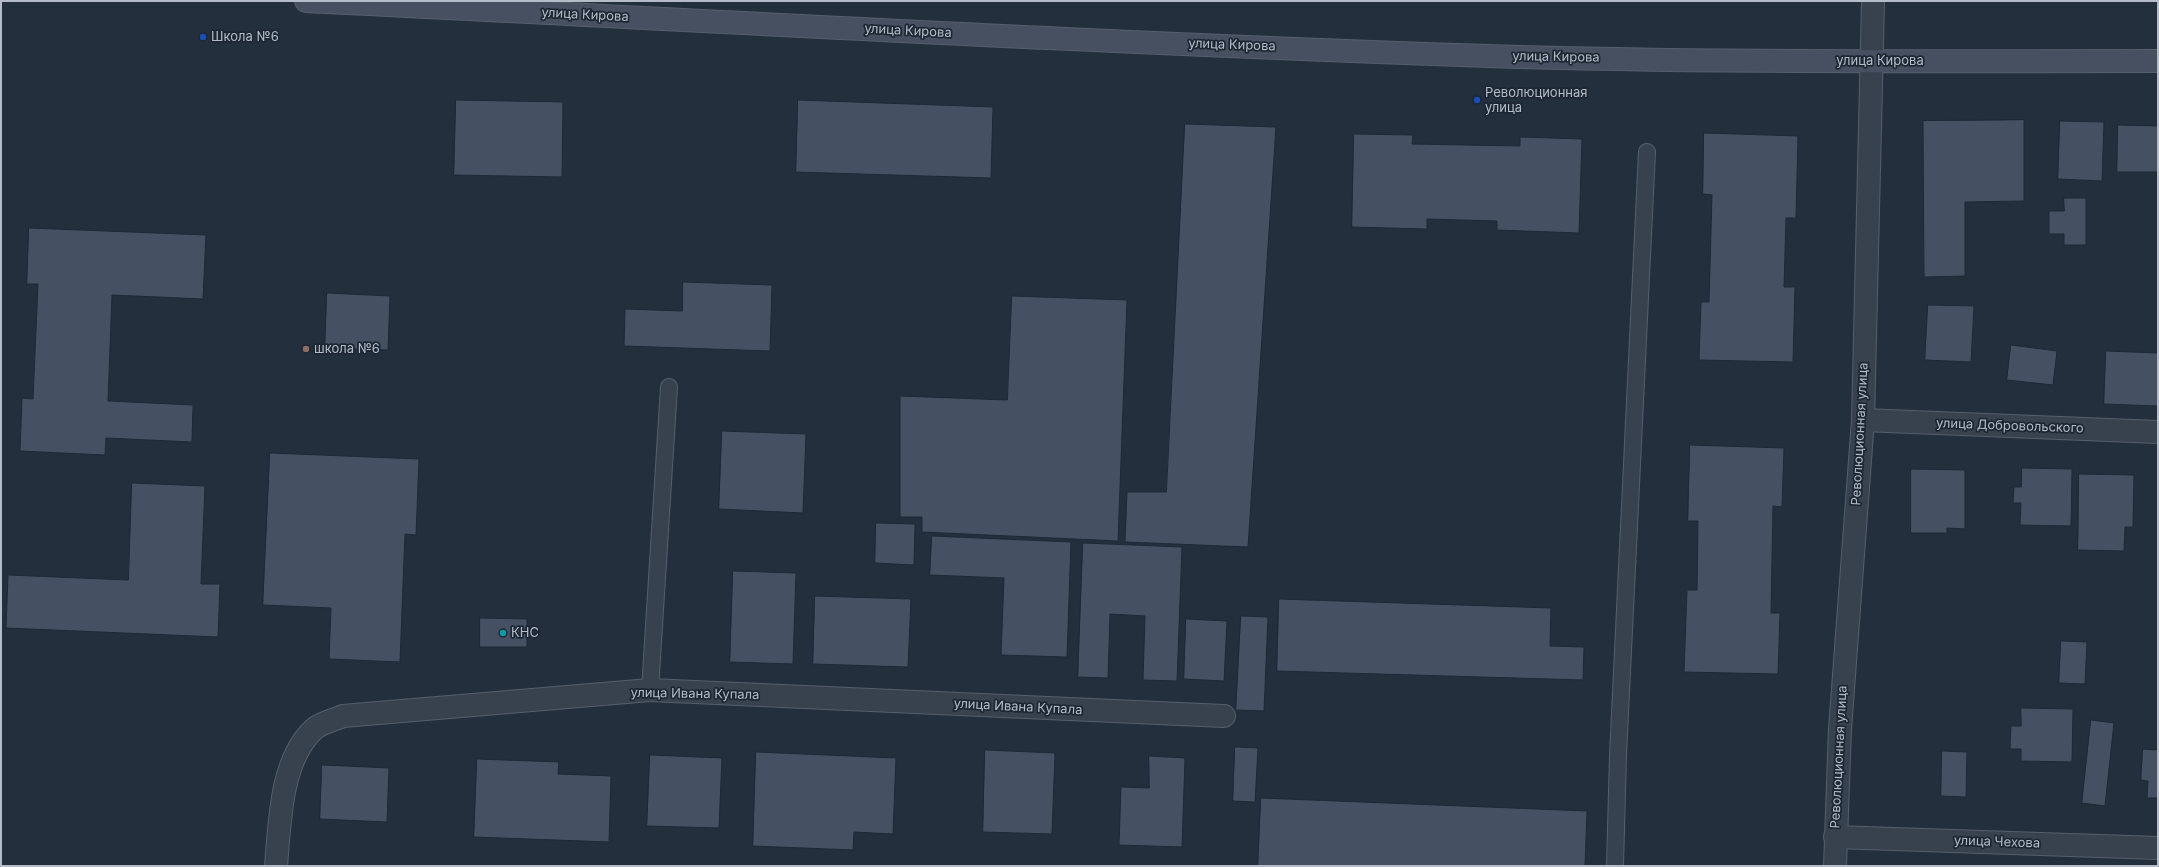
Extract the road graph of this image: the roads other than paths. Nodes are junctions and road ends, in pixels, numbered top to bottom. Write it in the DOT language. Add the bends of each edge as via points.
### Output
graph roads {
  1 [pos="306,1"];
  2 [pos="1873,1"];
  3 [pos="1870,61"];
  4 [pos="2158,61"];
  5 [pos="1647,152"];
  6 [pos="668,387"];
  7 [pos="1863,420"];
  8 [pos="2158,432"];
  9 [pos="650,690"];
  10 [pos="1224,716"];
  11 [pos="1835,837"];
  12 [pos="2158,848"];
  13 [pos="276,866"];
  14 [pos="1615,866"];
  15 [pos="1834,866"];
  1 -- 3 [label="main road, улица Кирова" via="1034,37 1489,56"];
  2 -- 3 [label="street, Революционная улица"];
  3 -- 4 [label="main road, улица Кирова"];
  3 -- 7 [label="street, Революционная улица"];
  5 -- 14 [label="lane" via="1618,739"];
  6 -- 9 [label="lane"];
  7 -- 8 [label="street, улица Добровольского"];
  7 -- 11 [label="street, Революционная улица" via="1840,729"];
  9 -- 10 [label="street, улица Ивана Купала"];
  9 -- 13 [label="street, улица Ивана Купала" via="342,716 315,728 296,751 282,802"];
  11 -- 12 [label="street, улица Чехова"];
  11 -- 15 [label="street, Революционная улица"];
}
